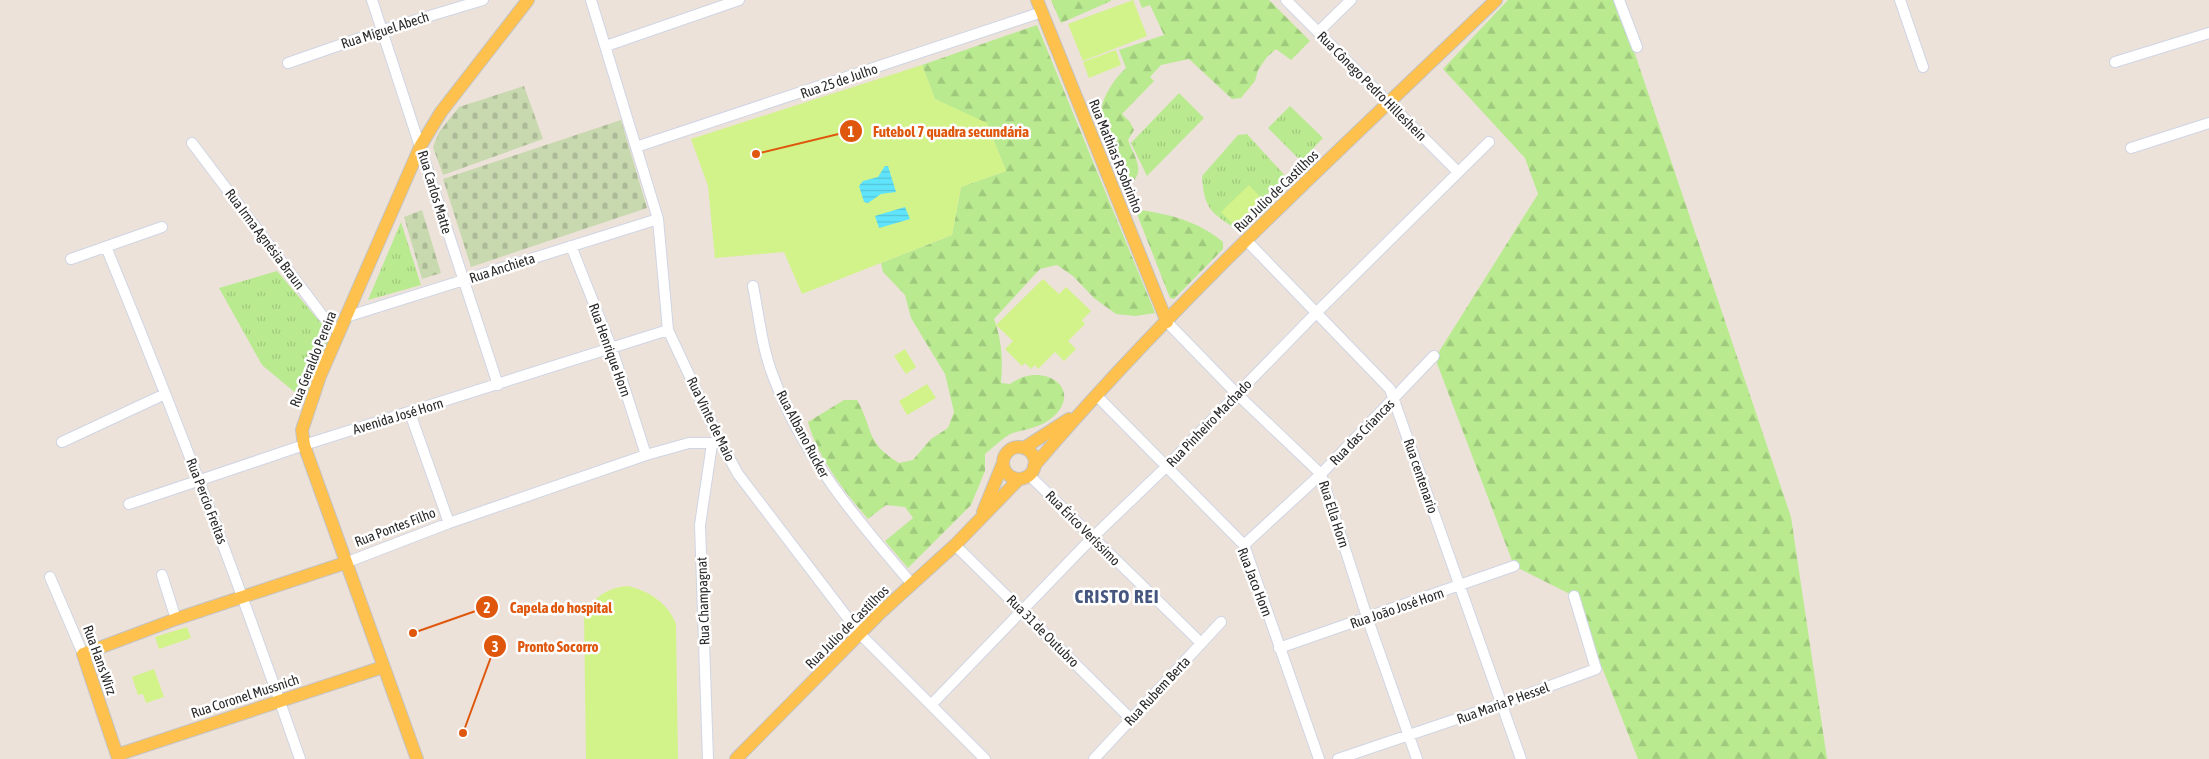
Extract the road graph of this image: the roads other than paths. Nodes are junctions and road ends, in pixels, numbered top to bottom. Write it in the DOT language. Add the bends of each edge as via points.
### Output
graph roads {
  1 [pos="372,0"];
  2 [pos="483,0"];
  3 [pos="591,0"];
  4 [pos="738,0"];
  5 [pos="1286,0"];
  6 [pos="1351,0"];
  7 [pos="1496,0"];
  8 [pos="1619,0"];
  9 [pos="1900,0"];
  10 [pos="522,2"];
  11 [pos="1040,6"];
  12 [pos="383,30"];
  13 [pos="1318,32"];
  14 [pos="2209,33"];
  15 [pos="606,46"];
  16 [pos="1637,47"];
  17 [pos="2115,62"];
  18 [pos="288,63"];
  19 [pos="1923,68"];
  20 [pos="1390,103"];
  21 [pos="2209,123"];
  22 [pos="1489,142"];
  23 [pos="192,143"];
  24 [pos="421,145"];
  25 [pos="636,147"];
  26 [pos="2131,148"];
  27 [pos="1458,172"];
  28 [pos="658,219"];
  29 [pos="162,227"];
  30 [pos="1246,240"];
  31 [pos="571,246"];
  32 [pos="106,247"];
  33 [pos="71,259"];
  34 [pos="463,280"];
  35 [pos="753,286"];
  36 [pos="1317,312"];
  37 [pos="346,317"];
  38 [pos="1168,322"];
  39 [pos="668,330"];
  40 [pos="340,333"];
  41 [pos="612,349"];
  42 [pos="1434,356"];
  43 [pos="498,385"];
  44 [pos="165,394"];
  45 [pos="1237,394"];
  46 [pos="1096,395"];
  47 [pos="1395,398"];
  48 [pos="1082,411"];
  49 [pos="410,413"];
  50 [pos="62,442"];
  51 [pos="716,443"];
  52 [pos="304,445"];
  53 [pos="1024,448"];
  54 [pos="646,454"];
  55 [pos="1002,463"];
  56 [pos="1168,465"];
  57 [pos="1028,473"];
  58 [pos="1321,474"];
  59 [pos="199,480"];
  60 [pos="129,504"];
  61 [pos="980,518"];
  62 [pos="450,523"];
  63 [pos="1092,538"];
  64 [pos="954,544"];
  65 [pos="1244,545"];
  66 [pos="345,562"];
  67 [pos="1514,566"];
  68 [pos="162,575"];
  69 [pos="50,577"];
  70 [pos="912,584"];
  71 [pos="1459,586"];
  72 [pos="1574,596"];
  73 [pos="244,597"];
  74 [pos="1023,611"];
  75 [pos="1367,618"];
  76 [pos="176,619"];
  77 [pos="1221,622"];
  78 [pos="860,634"];
  79 [pos="1201,643"];
  80 [pos="1279,648"];
  81 [pos="83,654"];
  82 [pos="383,666"];
  83 [pos="279,700"];
  84 [pos="1502,704"];
  85 [pos="931,705"];
  86 [pos="1131,719"];
  87 [pos="1410,736"];
  88 [pos="116,757"];
  89 [pos="300,759"];
  90 [pos="417,759"];
  91 [pos="708,759"];
  92 [pos="736,759"];
  93 [pos="985,759"];
  94 [pos="1094,759"];
  95 [pos="1319,759"];
  96 [pos="1338,759"];
  97 [pos="1417,759"];
  98 [pos="1521,759"];
  1 -- 12 [label="street, Rua Carlos Matte"];
  2 -- 12 [label="street, Rua Miguel Abech"];
  3 -- 15 [label="street, Rua Vinte de Maio"];
  4 -- 15 [label="street"];
  5 -- 13 [label="street, Rua Cônego Pedro Hilleshein"];
  6 -- 13 [label="street"];
  7 -- 20 [label="main road, Rua Julio de Castilhos"];
  8 -- 16 [label="street"];
  9 -- 19 [label="street"];
  10 -- 24 [label="main road, Rua Geraldo Pereira" via="441,112"];
  11 -- 25 [label="street, Rua 25 de Julho"];
  11 -- 38 [label="main road, Rua Mathias R Sobrinho"];
  12 -- 18 [label="street, Rua Miguel Abech"];
  12 -- 24 [label="street, Rua Carlos Matte"];
  13 -- 20 [label="street, Rua Cônego Pedro Hilleshein"];
  14 -- 17 [label="street"];
  15 -- 25 [label="street, Rua Vinte de Maio"];
  20 -- 27 [label="street, Rua Cônego Pedro Hilleshein"];
  20 -- 30 [label="main road, Rua Julio de Castilhos"];
  21 -- 26 [label="street"];
  22 -- 27 [label="street, Rua Pinheiro Machado"];
  23 -- 40 [label="street, Rua Irma Agnésia Braun" via="322,315"];
  24 -- 34 [label="street, Rua Carlos Matte"];
  24 -- 37 [label="main road, Rua Geraldo Pereira"];
  25 -- 28 [label="street, Rua Vinte de Maio"];
  27 -- 36 [label="street, Rua Pinheiro Machado"];
  28 -- 31 [label="street, Rua Anchieta"];
  28 -- 39 [label="street, Rua Vinte de Maio"];
  29 -- 32 [label="street"];
  30 -- 36 [label="street, Rua centenario"];
  30 -- 38 [label="main road, Rua Julio de Castilhos"];
  31 -- 34 [label="street, Rua Anchieta"];
  31 -- 41 [label="street, Rua Henrique Horn"];
  32 -- 33 [label="street"];
  32 -- 44 [label="street, Rua Percio Freitas"];
  34 -- 37 [label="street, Rua Anchieta"];
  34 -- 43 [label="street, Rua Carlos Matte"];
  35 -- 70 [label="street, Rua Albano Rucker" via="772,375 810,453 850,511"];
  36 -- 45 [label="street, Rua Pinheiro Machado"];
  36 -- 47 [label="street, Rua centenario"];
  37 -- 40 [label="main road, Rua Geraldo Pereira"];
  38 -- 45 [label="street, Rua Ella Horn"];
  38 -- 46 [label="main road, Rua Julio de Castilhos"];
  39 -- 41 [label="street, Avenida José Horn"];
  39 -- 51 [label="street, Rua Vinte de Maio"];
  40 -- 52 [label="main road, Rua Geraldo Pereira" via="305,420 302,430"];
  41 -- 43 [label="street, Avenida José Horn"];
  41 -- 54 [label="street, Rua Henrique Horn"];
  42 -- 47 [label="street, Rua das Criancas"];
  43 -- 49 [label="street, Avenida José Horn"];
  44 -- 50 [label="street"];
  44 -- 59 [label="street, Rua Percio Freitas"];
  45 -- 56 [label="street, Rua Pinheiro Machado"];
  45 -- 58 [label="street, Rua Ella Horn"];
  46 -- 48 [label="main road, Rua Julio de Castilhos"];
  46 -- 56 [label="street, Rua Jaco Horn"];
  47 -- 58 [label="street, Rua das Criancas"];
  47 -- 71 [label="street, Rua centenario"];
  48 -- 53 [label="main road, Rua Julio de Castilhos"];
  48 -- 57 [label="main road, Rua Julio de Castilhos"];
  49 -- 52 [label="street, Avenida José Horn"];
  49 -- 62 [label="street"];
  51 -- 54 [label="street, Rua Pontes Filho" via="689,443"];
  51 -- 78 [label="street, Rua Vinte de Maio"];
  51 -- 91 [label="street, Rua Champagnat" via="700,525"];
  52 -- 59 [label="street, Avenida José Horn"];
  52 -- 66 [label="main road, Rua Geraldo Pereira"];
  53 -- 55 [label="main road" via="1009,450"];
  53 -- 57 [label="main road" via="1032,455"];
  54 -- 62 [label="street, Rua Pontes Filho"];
  55 -- 57 [label="main road" via="1009,476"];
  55 -- 61 [label="main road, Rua Julio de Castilhos"];
  56 -- 63 [label="street, Rua Pinheiro Machado"];
  56 -- 65 [label="street, Rua Jaco Horn"];
  57 -- 61 [label="main road, Rua Julio de Castilhos"];
  57 -- 63 [label="street, Rua Érico Veríssimo"];
  58 -- 65 [label="street, Rua das Criancas"];
  58 -- 75 [label="street, Rua Ella Horn"];
  59 -- 60 [label="street, Avenida José Horn"];
  59 -- 73 [label="street, Rua Percio Freitas"];
  61 -- 64 [label="main road, Rua Julio de Castilhos"];
  62 -- 66 [label="street, Rua Pontes Filho"];
  63 -- 74 [label="street, Rua Pinheiro Machado"];
  63 -- 79 [label="street, Rua Érico Veríssimo"];
  64 -- 70 [label="main road, Rua Julio de Castilhos"];
  64 -- 74 [label="street, Rua 31 de Outubro"];
  65 -- 80 [label="street, Rua Jaco Horn"];
  66 -- 73 [label="main road, Rua Pontes Filho"];
  66 -- 82 [label="main road, Rua Geraldo Pereira"];
  67 -- 71 [label="street, Rua João José Horn"];
  68 -- 76 [label="street"];
  69 -- 81 [label="street, Rua Hans Wirz"];
  70 -- 78 [label="main road, Rua Julio de Castilhos"];
  71 -- 75 [label="street, Rua João José Horn"];
  71 -- 84 [label="street, Rua centenario"];
  72 -- 84 [label="street, Rua Maria P Hessel" via="1596,669"];
  73 -- 76 [label="main road, Rua Pontes Filho"];
  73 -- 83 [label="street, Rua Percio Freitas"];
  74 -- 85 [label="street, Rua Pinheiro Machado"];
  74 -- 86 [label="street, Rua 31 de Outubro"];
  75 -- 80 [label="street, Rua João José Horn"];
  75 -- 87 [label="street, Rua Ella Horn"];
  76 -- 81 [label="main road, Rua Pontes Filho"];
  77 -- 79 [label="street, Rua Rubem Berta"];
  78 -- 85 [label="street, Rua Vinte de Maio"];
  78 -- 92 [label="main road, Rua Julio de Castilhos"];
  79 -- 86 [label="street, Rua Rubem Berta"];
  80 -- 95 [label="street, Rua Jaco Horn"];
  81 -- 88 [label="main road, Rua Hans Wirz"];
  82 -- 83 [label="main road, Rua Coronel Mussnich"];
  82 -- 90 [label="main road, Rua Geraldo Pereira"];
  83 -- 88 [label="main road, Rua Coronel Mussnich"];
  83 -- 89 [label="street, Rua Percio Freitas"];
  84 -- 87 [label="street, Rua Maria P Hessel"];
  84 -- 98 [label="street, Rua centenario"];
  85 -- 93 [label="street, Rua Vinte de Maio"];
  86 -- 94 [label="street, Rua Rubem Berta"];
  87 -- 96 [label="street, Rua Maria P Hessel"];
  87 -- 97 [label="street, Rua Ella Horn"];
}
